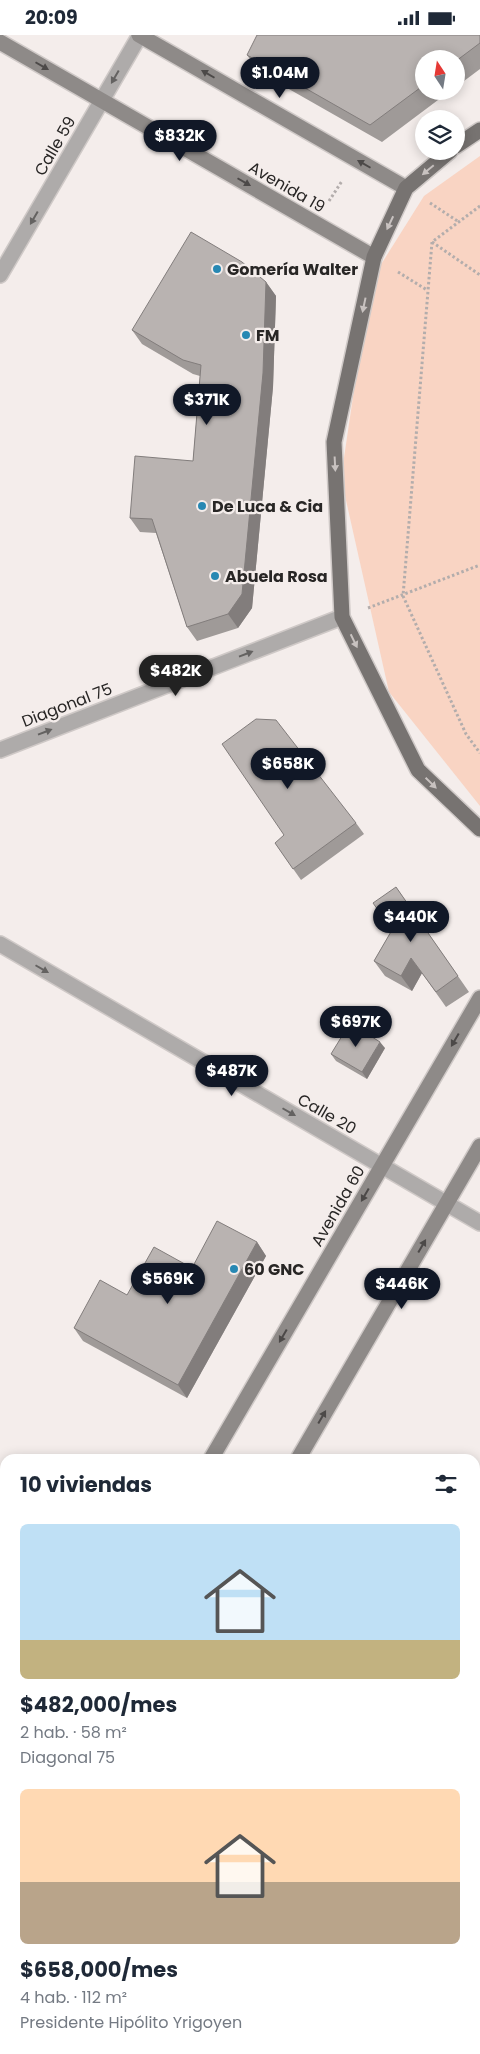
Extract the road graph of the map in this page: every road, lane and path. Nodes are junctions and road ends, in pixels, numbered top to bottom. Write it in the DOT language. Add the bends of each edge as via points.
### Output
graph roads {
  1 [pos="140,35"];
  2 [pos="0,42"];
  3 [pos="102,100"];
  4 [pos="480,130"];
  5 [pos="465,140"];
  6 [pos="355,159"];
  7 [pos="439,160"];
  8 [pos="406,188"];
  9 [pos="480,206"];
  10 [pos="459,222"];
  11 [pos="316,224"];
  12 [pos="432,242"];
  13 [pos="374,257"];
  14 [pos="0,275"];
  15 [pos="480,275"];
  16 [pos="480,565"];
  17 [pos="403,596"];
  18 [pos="342,617"];
  19 [pos="0,750"];
  20 [pos="480,753"];
  21 [pos="480,829"];
  22 [pos="0,945"];
  23 [pos="480,998"];
  24 [pos="480,1146"];
  25 [pos="382,1166"];
  26 [pos="446,1203"];
  27 [pos="480,1223"];
  28 [pos="214,1454"];
  29 [pos="301,1454"];
  1 -- 3 [label="street, Calle 59, one-way"];
  6 -- 1 [label="main road, one-way"];
  2 -- 3 [label="main road, Avenida 19, one-way"];
  3 -- 11 [label="main road, Avenida 19, one-way"];
  3 -- 14 [label="street, Calle 59, one-way"];
  4 -- 5 [label="main road"];
  8 -- 6 [label="main road, one-way"];
  6 -- 11 [label="path"];
  7 -- 8 [label="main road, one-way"];
  8 -- 10 [label="path"];
  8 -- 13 [label="main road, one-way"];
  9 -- 10 [label="path"];
  10 -- 12 [label="path"];
  11 -- 13 [label="main road, Avenida 19"];
  12 -- 15 [label="path"];
  12 -- 17 [label="path"];
  13 -- 18 [label="main road, one-way" via="334,442"];
  16 -- 17 [label="path"];
  17 -- 18 [label="path"];
  17 -- 20 [label="path" via="466,734"];
  19 -- 18 [label="street, Diagonal 75, one-way"];
  18 -- 21 [label="main road, one-way" via="418,770"];
  22 -- 25 [label="street, Calle 20, one-way"];
  23 -- 25 [label="main road, Avenida 60, one-way"];
  24 -- 26 [label="main road"];
  25 -- 26 [label="street, Calle 20"];
  25 -- 28 [label="main road, Avenida 60, one-way"];
  26 -- 27 [label="street, Calle 20"];
  29 -- 26 [label="main road, one-way"];
}
